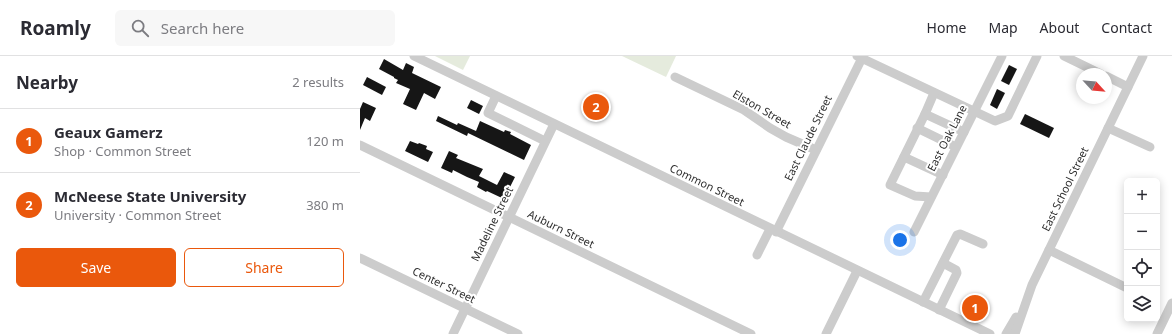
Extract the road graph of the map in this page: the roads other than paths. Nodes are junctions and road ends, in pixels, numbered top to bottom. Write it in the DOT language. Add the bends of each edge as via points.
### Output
graph roads {
  1 [pos="414,56"];
  2 [pos="1002,56"];
  3 [pos="1037,56"];
  4 [pos="1064,56"];
  5 [pos="1143,56"];
  6 [pos="860,57"];
  7 [pos="1089,68"];
  8 [pos="675,77"];
  9 [pos="1112,79"];
  10 [pos="1128,87"];
  11 [pos="934,93"];
  12 [pos="496,96"];
  13 [pos="974,112"];
  14 [pos="924,114"];
  15 [pos="554,124"];
  16 [pos="917,128"];
  17 [pos="1108,128"];
  18 [pos="964,132"];
  19 [pos="546,141"];
  20 [pos="360,145"];
  21 [pos="1150,147"];
  22 [pos="956,148"];
  23 [pos="816,150"];
  24 [pos="904,157"];
  25 [pos="943,175"];
  26 [pos="931,197"];
  27 [pos="509,217"];
  28 [pos="773,230"];
  29 [pos="914,232"];
  30 [pos="983,244"];
  31 [pos="1049,250"];
  32 [pos="757,255"];
  33 [pos="360,258"];
  34 [pos="943,263"];
  35 [pos="857,271"];
  36 [pos="1032,285"];
  37 [pos="1124,287"];
  38 [pos="924,302"];
  39 [pos="1172,303"];
  40 [pos="465,308"];
  41 [pos="939,310"];
  42 [pos="980,332"];
  43 [pos="453,334"];
  44 [pos="518,334"];
  45 [pos="751,334"];
  46 [pos="826,334"];
  47 [pos="990,334"];
  48 [pos="1006,334"];
  49 [pos="1016,334"];
  50 [pos="1157,334"];
  1 -- 12 [label="street, Common Street"];
  2 -- 13 [label="street, East Oak Lane"];
  3 -- 13 [label="street" via="1008,116 995,121"];
  4 -- 7 [label="street"];
  5 -- 10 [label="street, East School Street"];
  6 -- 11 [label="street"];
  6 -- 23 [label="street, East Claude Street"];
  8 -- 23 [label="street, Elston Street" via="744,110 786,137"];
  9 -- 10 [label="street"];
  10 -- 17 [label="street, East School Street"];
  11 -- 13 [label="street"];
  11 -- 14 [label="street"];
  12 -- 15 [label="street, Common Street"];
  12 -- 19 [label="street" via="488,113"];
  13 -- 18 [label="street, East Oak Lane"];
  14 -- 16 [label="street"];
  14 -- 18 [label="street"];
  15 -- 19 [label="street, Madeline Street"];
  15 -- 28 [label="street, Common Street"];
  16 -- 22 [label="street"];
  16 -- 24 [label="street"];
  17 -- 21 [label="street"];
  17 -- 31 [label="street, East School Street"];
  18 -- 22 [label="street, East Oak Lane"];
  19 -- 27 [label="street, Madeline Street"];
  20 -- 27 [label="street, Auburn Street"];
  22 -- 25 [label="street, East Oak Lane"];
  23 -- 28 [label="street, East Claude Street"];
  24 -- 25 [label="street"];
  24 -- 26 [label="street" via="890,185 915,196"];
  25 -- 26 [label="street, East Oak Lane"];
  26 -- 29 [label="street, East Oak Lane"];
  27 -- 40 [label="street, Madeline Street"];
  27 -- 45 [label="street, Auburn Street"];
  28 -- 32 [label="street, East Claude Street"];
  28 -- 35 [label="street, Common Street"];
  30 -- 34 [label="street" via="958,234"];
  31 -- 36 [label="street, East School Street"];
  31 -- 37 [label="street"];
  33 -- 40 [label="street, Center Street"];
  34 -- 38 [label="street"];
  34 -- 41 [label="street" via="957,273"];
  35 -- 38 [label="street, Common Street"];
  35 -- 46 [label="street"];
  36 -- 48 [label="street"];
  36 -- 49 [label="street, East School Street"];
  38 -- 41 [label="street, Common Street"];
  39 -- 50 [label="street"];
  40 -- 43 [label="street, Madeline Street"];
  40 -- 44 [label="street, Center Street"];
  41 -- 42 [label="street, Common Street"];
  42 -- 47 [label="street, Common Street"];
}
